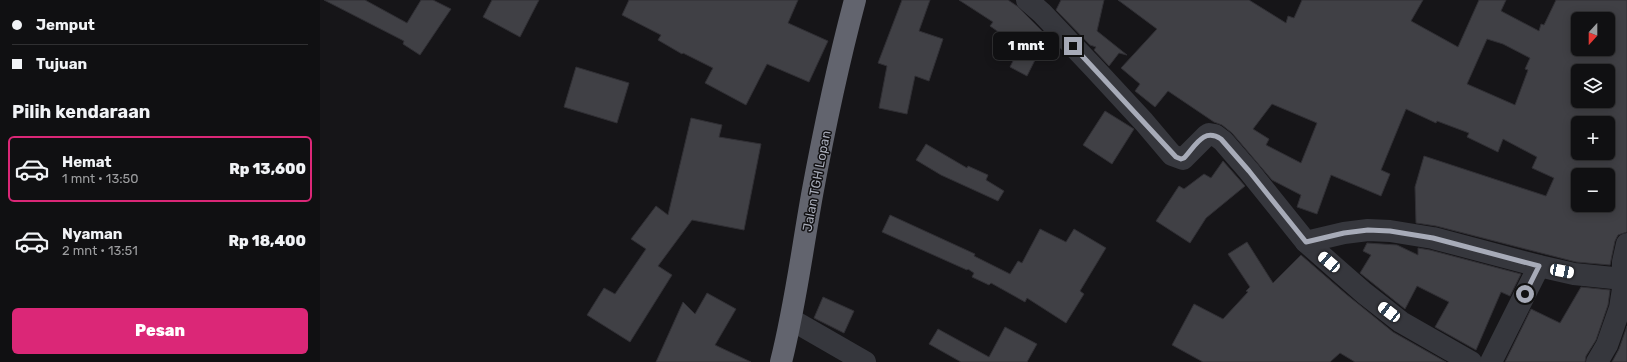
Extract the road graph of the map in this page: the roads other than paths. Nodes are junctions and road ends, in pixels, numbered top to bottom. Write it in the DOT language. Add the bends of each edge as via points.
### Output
graph roads {
  1 [pos="855,0"];
  2 [pos="1027,0"];
  3 [pos="1306,242"];
  4 [pos="1625,262"];
  5 [pos="1539,266"];
  6 [pos="792,320"];
  7 [pos="781,362"];
  8 [pos="865,362"];
  9 [pos="1471,362"];
  10 [pos="1491,362"];
  11 [pos="1597,362"];
  1 -- 6 [label="highway, Jalan TGH Lopan" via="814,187"];
  2 -- 3 [label="street" via="1088,62 1172,155 1183,159 1209,134 1218,138 1249,171"];
  3 -- 5 [label="street" via="1344,233 1390,231 1433,238"];
  3 -- 9 [label="street" via="1401,322"];
  4 -- 5 [label="street" via="1574,274"];
  4 -- 11 [label="street" via="1618,314 1607,345"];
  5 -- 10 [label="street"];
  6 -- 7 [label="highway, Jalan TGH Lopan"];
  6 -- 8 [label="street"];
}
